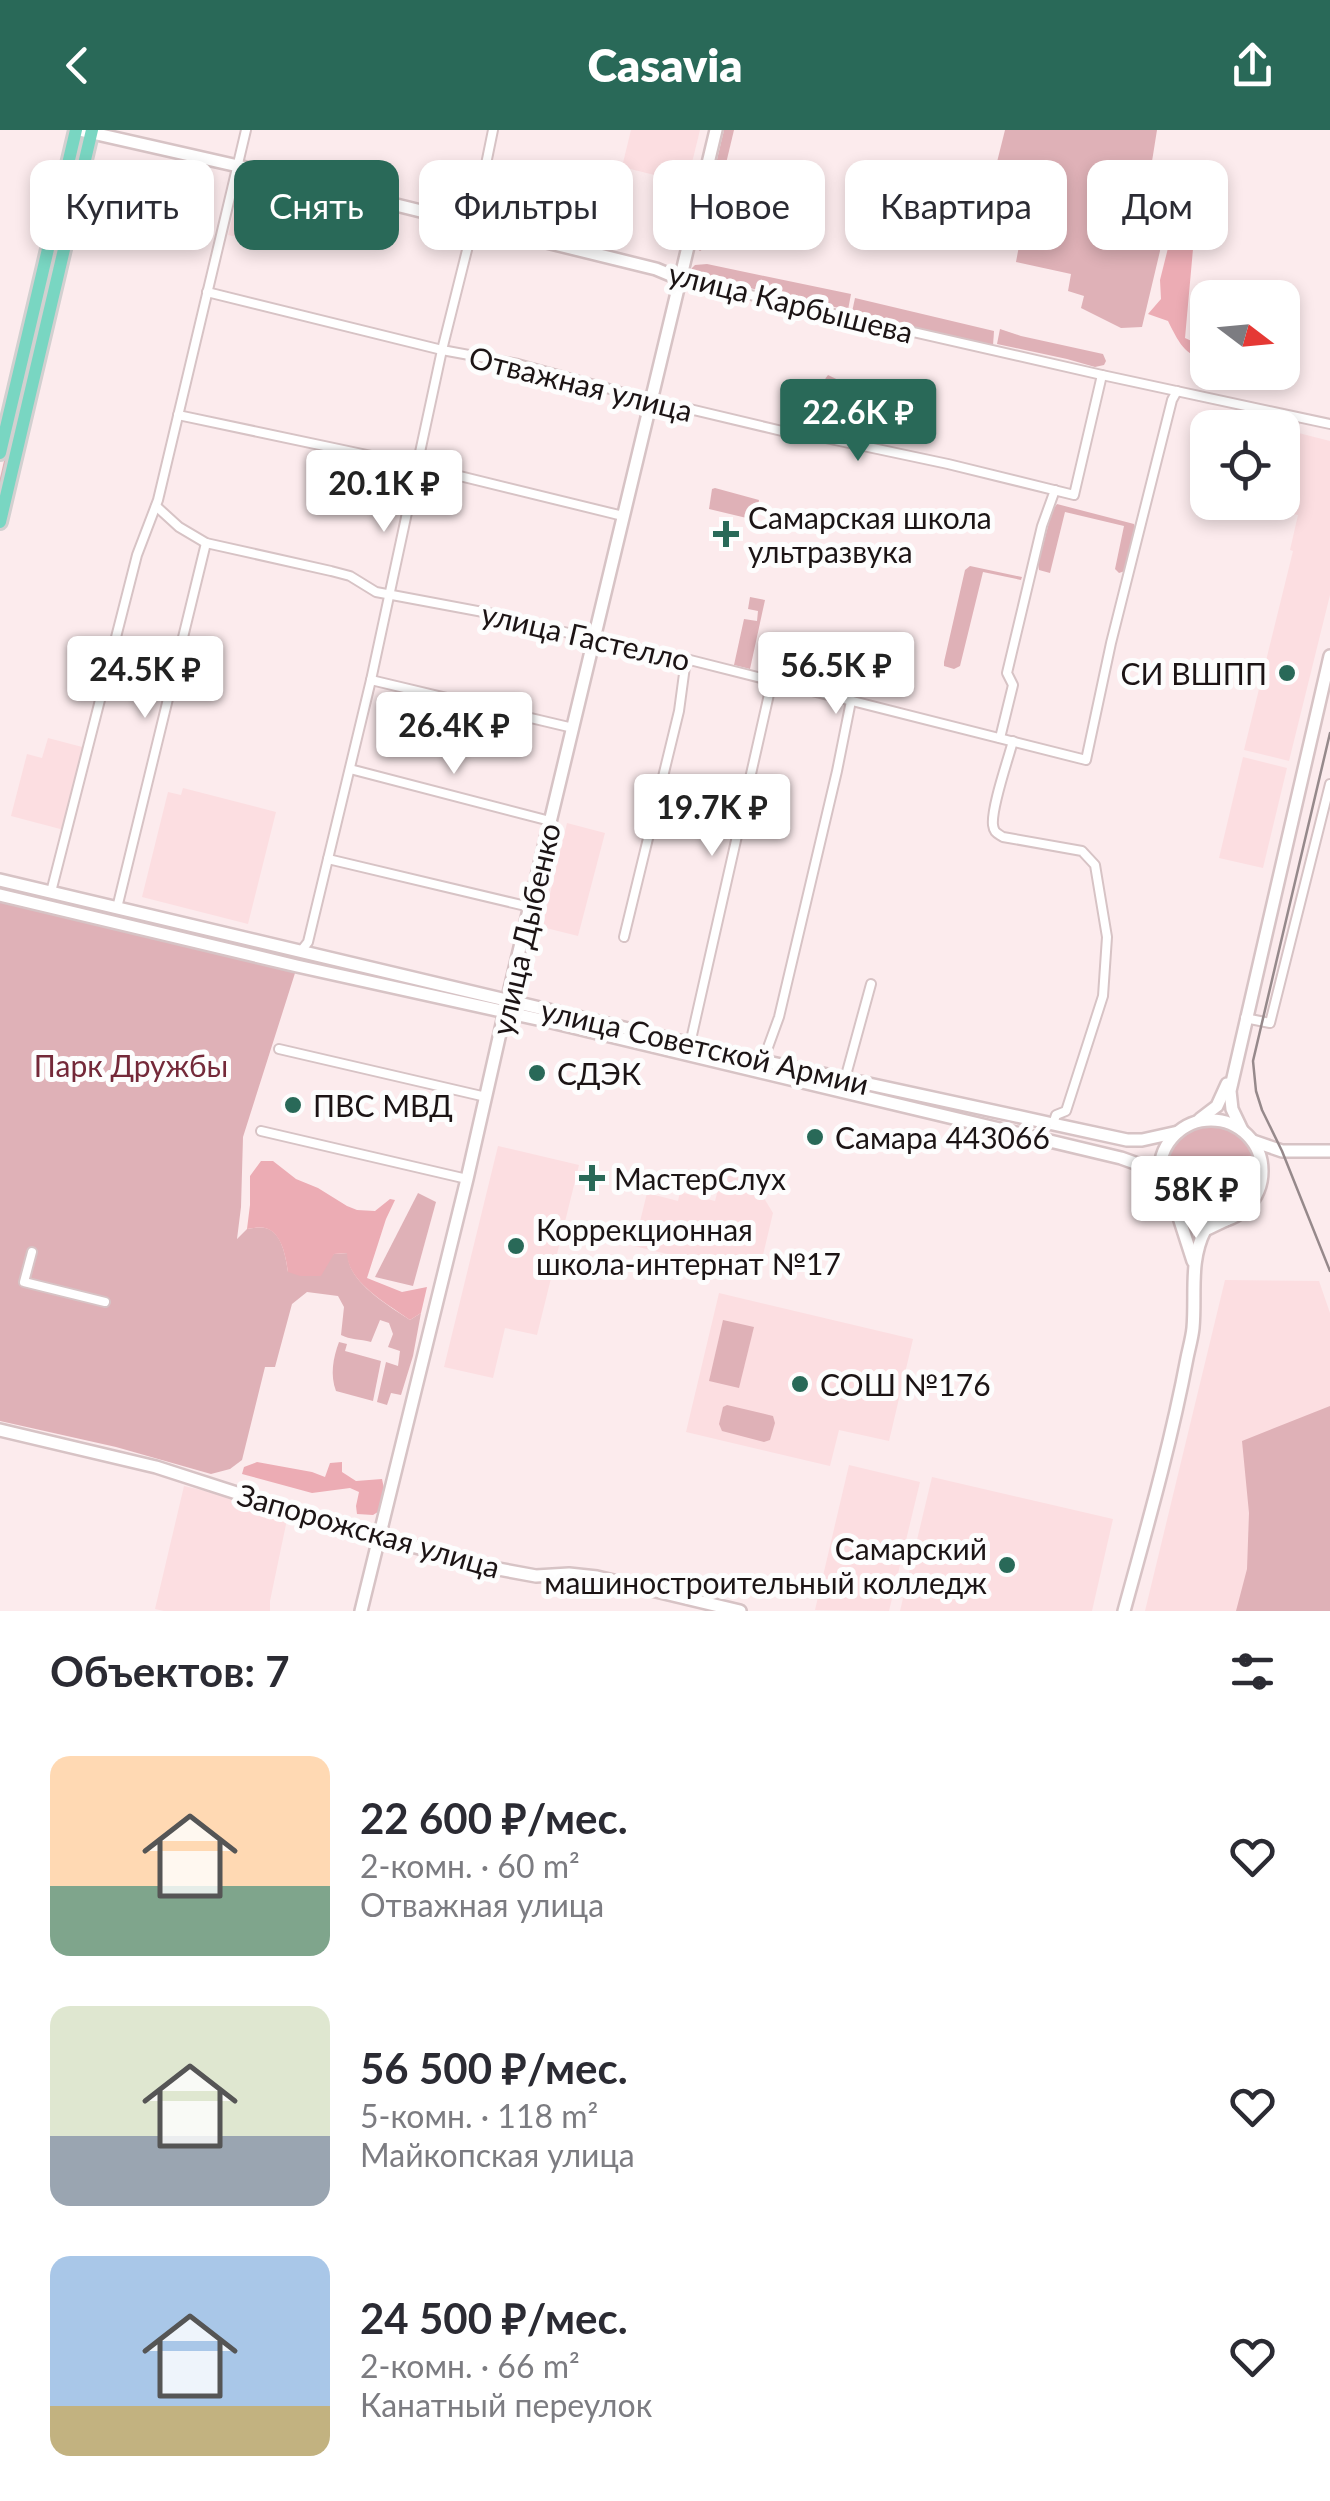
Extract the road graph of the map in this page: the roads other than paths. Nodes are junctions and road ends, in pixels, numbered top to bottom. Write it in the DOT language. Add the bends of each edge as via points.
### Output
graph roads {
  1 [pos="246,130"];
  2 [pos="492,130"];
  3 [pos="716,130"];
  4 [pos="85,131"];
  5 [pos="69,160"];
  6 [pos="84,160"];
  7 [pos="239,160"];
  8 [pos="486,160"];
  9 [pos="234,165"];
  10 [pos="234,182"];
  11 [pos="47,250"];
  12 [pos="64,250"];
  13 [pos="467,250"];
  14 [pos="579,250"];
  15 [pos="680,279"];
  16 [pos="207,292"];
  17 [pos="442,350"];
  18 [pos="1102,375"];
  19 [pos="1178,391"];
  20 [pos="651,400"];
  21 [pos="178,414"];
  22 [pos="1330,424"];
  23 [pos="0,453"];
  24 [pos="419,466"];
  25 [pos="1055,490"];
  26 [pos="156,506"];
  27 [pos="624,516"];
  28 [pos="0,522"];
  29 [pos="206,543"];
  30 [pos="390,594"];
  31 [pos="594,638"];
  32 [pos="1330,656"];
  33 [pos="686,659"];
  34 [pos="372,680"];
  35 [pos="772,681"];
  36 [pos="851,701"];
  37 [pos="573,728"];
  38 [pos="1000,738"];
  39 [pos="1013,741"];
  40 [pos="350,769"];
  41 [pos="1330,784"];
  42 [pos="550,821"];
  43 [pos="328,858"];
  44 [pos="0,880"];
  45 [pos="51,892"];
  46 [pos="0,895"];
  47 [pos="530,907"];
  48 [pos="118,908"];
  49 [pos="114,922"];
  50 [pos="624,937"];
  51 [pos="301,951"];
  52 [pos="297,966"];
  53 [pos="872,984"];
  54 [pos="506,1006"];
  55 [pos="1245,1018"];
  56 [pos="690,1044"];
  57 [pos="279,1049"];
  58 [pos="1237,1051"];
  59 [pos="764,1061"];
  60 [pos="844,1085"];
  61 [pos="486,1097"];
  62 [pos="958,1103"];
  63 [pos="955,1118"];
  64 [pos="1053,1124"];
  65 [pos="1190,1124"];
  66 [pos="1242,1130"];
  67 [pos="261,1131"];
  68 [pos="1178,1132"];
  69 [pos="1253,1141"];
  70 [pos="1282,1151"];
  71 [pos="1330,1152"];
  72 [pos="1262,1174"];
  73 [pos="467,1179"];
  74 [pos="1161,1182"];
  75 [pos="1176,1208"];
  76 [pos="1228,1220"];
  77 [pos="32,1252"];
  78 [pos="1194,1266"];
  79 [pos="104,1302"];
  80 [pos="0,1430"];
  81 [pos="379,1537"];
  82 [pos="362,1611"];
  83 [pos="740,1611"];
  84 [pos="1124,1611"];
  1 -- 7 [label="street"];
  2 -- 8 [label="street"];
  3 -- 15 [label="main road, улица Дыбенко"];
  4 -- 5 [label="main road"];
  4 -- 6 [label="main road"];
  4 -- 9 [label="main road, улица Карбышева"];
  10 -- 16 [label="street"];
  11 -- 23 [label="main road"];
  12 -- 28 [label="main road"];
  13 -- 17 [label="street"];
  14 -- 15 [label="main road, улица Карбышева"];
  15 -- 18 [label="street, улица Карбышева"];
  15 -- 20 [label="main road, улица Дыбенко"];
  16 -- 17 [label="street, Отважная улица"];
  16 -- 21 [label="street"];
  17 -- 20 [label="street, Отважная улица"];
  17 -- 24 [label="street"];
  18 -- 19 [label="street, улица Карбышева"];
  18 -- 25 [label="street, Отважная улица" via="1074,495"];
  19 -- 22 [label="street, улица Карбышева"];
  19 -- 39 [label="street, улица Гастелло" via="1086,760"];
  20 -- 25 [label="street, Отважная улица"];
  20 -- 27 [label="main road, улица Дыбенко"];
  21 -- 24 [label="street"];
  21 -- 26 [label="street"];
  24 -- 27 [label="street"];
  24 -- 30 [label="street"];
  25 -- 38 [label="street" via="1007,674 1012,685"];
  26 -- 29 [label="street, улица Гастелло"];
  26 -- 45 [label="street" via="137,555"];
  27 -- 31 [label="main road, улица Дыбенко"];
  29 -- 30 [label="street, улица Гастелло" via="331,570"];
  29 -- 48 [label="street"];
  30 -- 31 [label="street, улица Гастелло"];
  30 -- 34 [label="street"];
  31 -- 33 [label="street, улица Гастелло"];
  31 -- 37 [label="main road, улица Дыбенко"];
  32 -- 55 [label="main road"];
  33 -- 35 [label="street, улица Гастелло"];
  33 -- 50 [label="street"];
  34 -- 37 [label="street"];
  34 -- 40 [label="street"];
  35 -- 36 [label="street, улица Гастелло"];
  35 -- 56 [label="street"];
  36 -- 38 [label="street, улица Гастелло"];
  36 -- 59 [label="street"];
  37 -- 42 [label="main road, улица Дыбенко"];
  38 -- 39 [label="street, улица Гастелло"];
  39 -- 64 [label="street" via="992,826 1003,836 1082,850 1095,865 1108,937 1102,996 1066,1111"];
  40 -- 42 [label="street"];
  40 -- 43 [label="street"];
  41 -- 55 [label="street" via="1270,1023"];
  42 -- 47 [label="main road, улица Дыбенко"];
  43 -- 47 [label="street"];
  43 -- 51 [label="street"];
  44 -- 45 [label="main road, улица Советской Армии"];
  45 -- 48 [label="main road, улица Советской Армии"];
  46 -- 49 [label="main road, улица Советской Армии"];
  47 -- 54 [label="main road, улица Дыбенко"];
  48 -- 49 [label="street"];
  48 -- 51 [label="main road, улица Советской Армии"];
  49 -- 52 [label="main road, улица Советской Армии"];
  51 -- 52 [label="main road"];
  51 -- 54 [label="main road, улица Советской Армии"];
  52 -- 54 [label="main road, улица Советской Армии"];
  53 -- 60 [label="street"];
  54 -- 56 [label="main road, улица Советской Армии"];
  54 -- 60 [label="main road, улица Советской Армии"];
  54 -- 61 [label="main road, улица Дыбенко"];
  55 -- 58 [label="main road"];
  56 -- 59 [label="main road, улица Советской Армии"];
  57 -- 61 [label="street"];
  58 -- 65 [label="main road" via="1217,1106"];
  58 -- 66 [label="main road" via="1230,1101"];
  59 -- 60 [label="main road, улица Советской Армии"];
  60 -- 62 [label="main road, улица Советской Армии"];
  60 -- 63 [label="main road, улица Советской Армии"];
  61 -- 73 [label="main road, улица Дыбенко"];
  62 -- 63 [label="main road"];
  62 -- 64 [label="main road, улица Советской Армии"];
  63 -- 74 [label="main road, улица Советской Армии" via="1121,1158"];
  64 -- 68 [label="main road, улица Советской Армии" via="1127,1140"];
  65 -- 66 [label="main road" via="1217,1120"];
  65 -- 68 [label="main road"];
  66 -- 69 [label="main road"];
  67 -- 73 [label="street"];
  68 -- 74 [label="main road" via="1162,1155"];
  69 -- 70 [label="main road"];
  69 -- 72 [label="main road"];
  70 -- 71 [label="main road"];
  70 -- 72 [label="main road"];
  72 -- 76 [label="main road" via="1250,1204"];
  73 -- 81 [label="main road, улица Дыбенко"];
  74 -- 75 [label="main road"];
  75 -- 76 [label="main road" via="1201,1221"];
  75 -- 78 [label="main road"];
  76 -- 78 [label="main road" via="1206,1230"];
  77 -- 79 [label="street" via="24,1282"];
  78 -- 84 [label="main road" via="1188,1357"];
  80 -- 81 [label="main road, Запорожская улица" via="156,1467"];
  81 -- 82 [label="main road, улица Дыбенко"];
  81 -- 83 [label="main road, Запорожская улица" via="493,1568 597,1577"];
}
